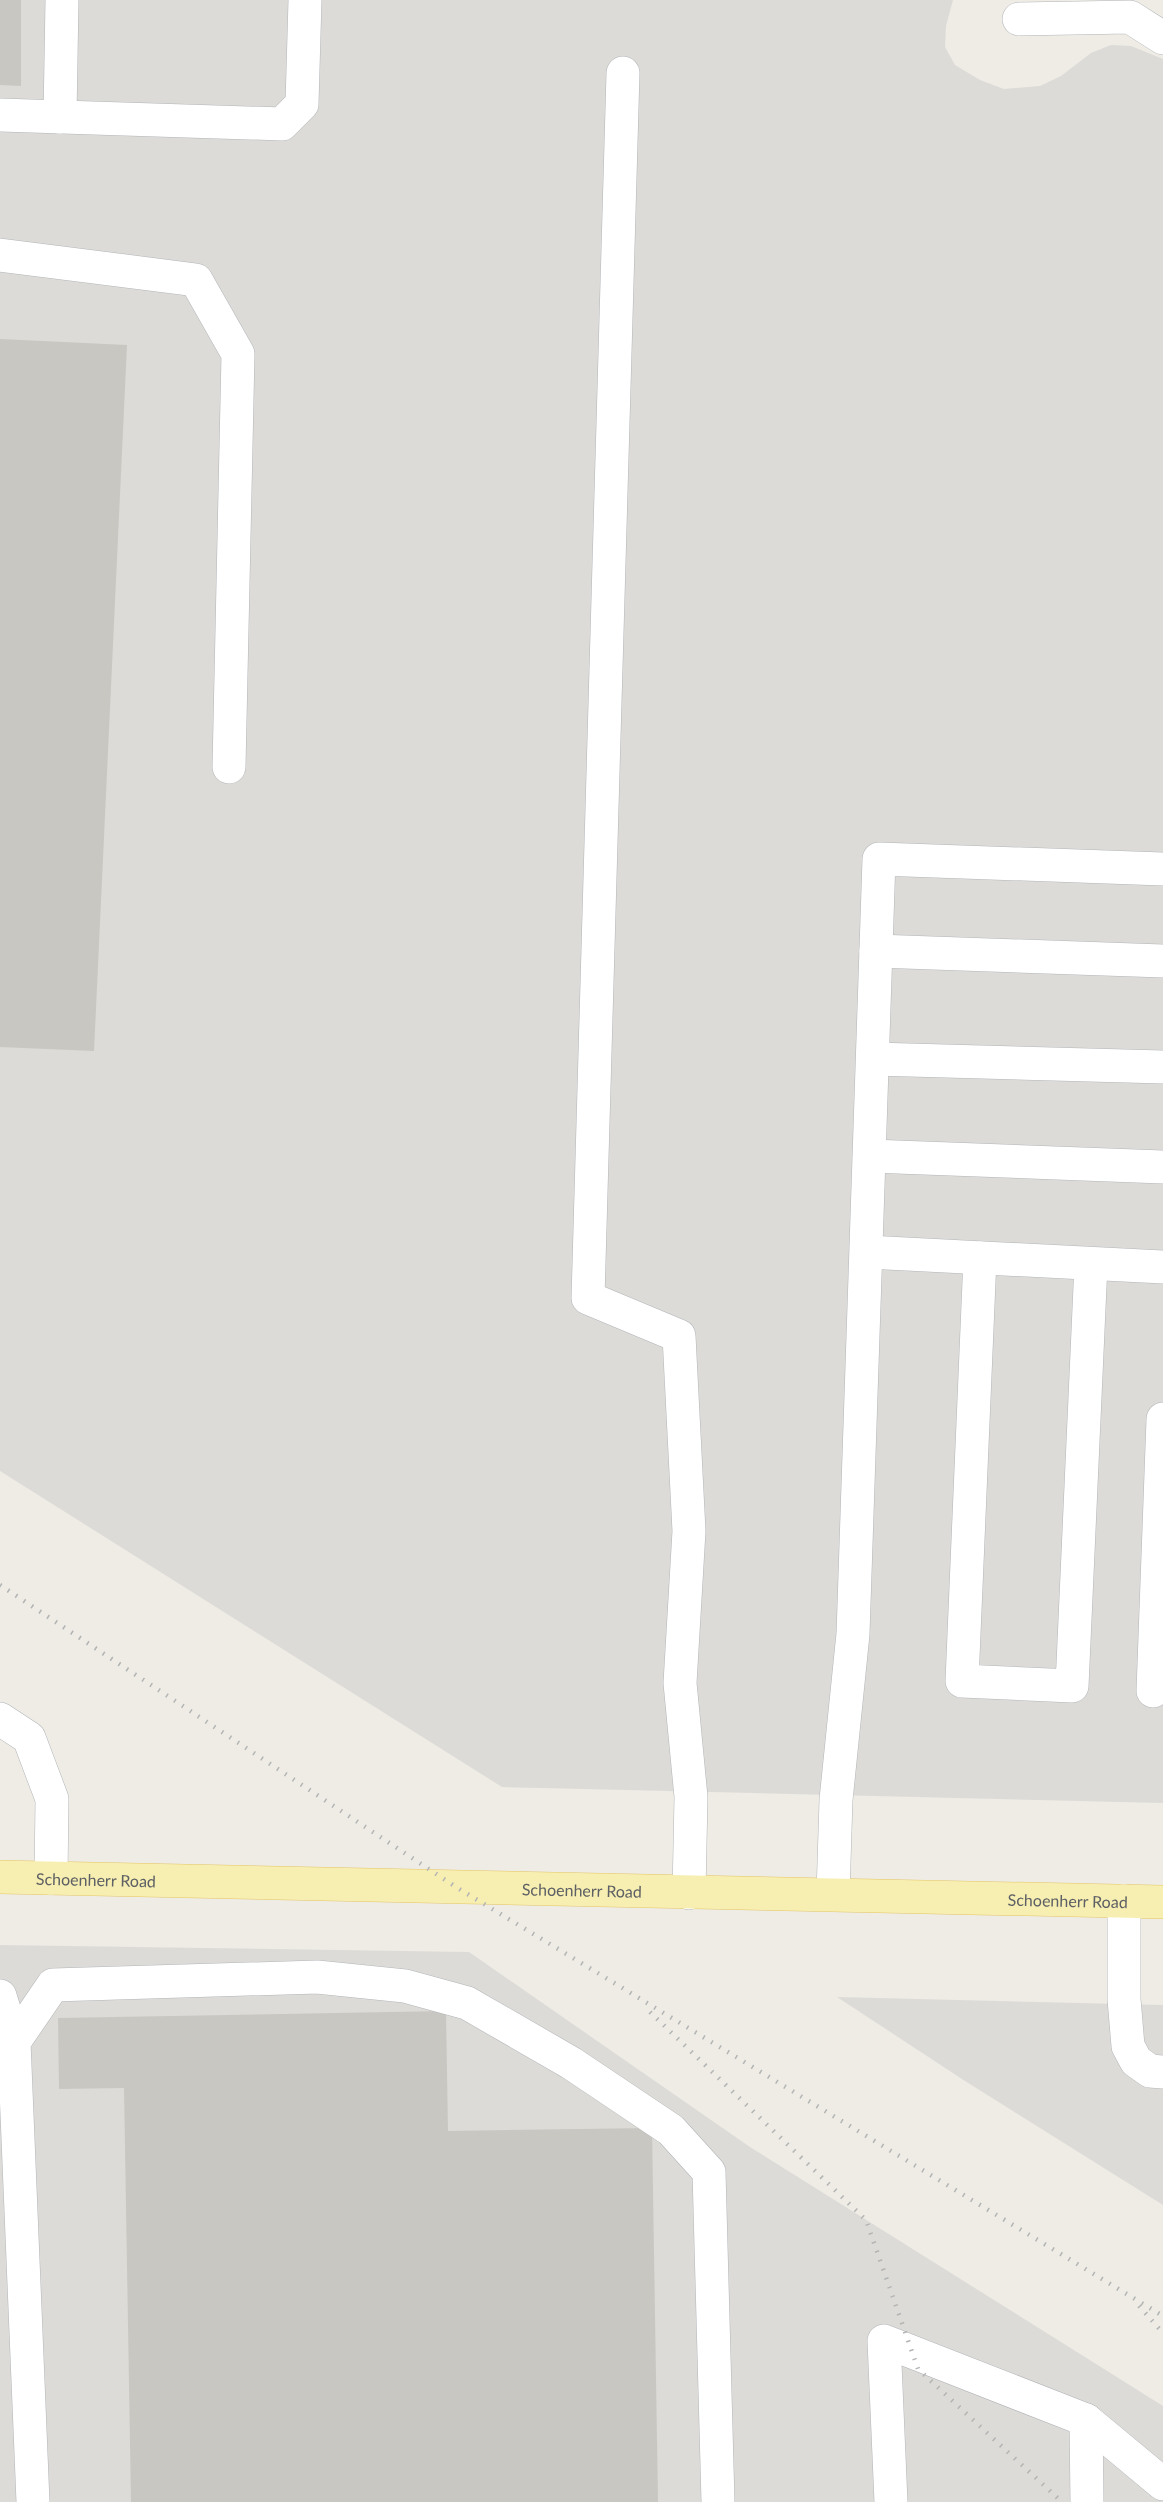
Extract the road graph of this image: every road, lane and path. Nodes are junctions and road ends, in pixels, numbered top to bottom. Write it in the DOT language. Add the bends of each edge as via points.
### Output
graph roads {
  1 [pos="62,0"];
  2 [pos="305,0"];
  3 [pos="1019,19"];
  4 [pos="1163,38"];
  5 [pos="623,73"];
  6 [pos="0,115"];
  7 [pos="60,117"];
  8 [pos="0,255"];
  9 [pos="229,767"];
  10 [pos="1163,869"];
  11 [pos="876,951"];
  12 [pos="1163,961"];
  13 [pos="873,1059"];
  14 [pos="1163,1067"];
  15 [pos="870,1156"];
  16 [pos="1163,1167"];
  17 [pos="867,1252"];
  18 [pos="980,1258"];
  19 [pos="1091,1264"];
  20 [pos="1163,1268"];
  21 [pos="1163,1419"];
  22 [pos="1153,1691"];
  23 [pos="0,1719"];
  24 [pos="0,1877"];
  25 [pos="51,1878"];
  26 [pos="689,1893"];
  27 [pos="833,1894"];
  28 [pos="1124,1901"];
  29 [pos="1163,1902"];
  30 [pos="0,1996"];
  31 [pos="14,2042"];
  32 [pos="1163,2072"];
  33 [pos="1086,2420"];
  34 [pos="1163,2484"];
  35 [pos="33,2502"];
  36 [pos="718,2502"];
  37 [pos="891,2502"];
  38 [pos="1087,2502"];
  1 -- 7 [label="street"];
  2 -- 7 [label="street" via="302,104 282,124"];
  3 -- 4 [label="street" via="1130,17"];
  5 -- 26 [label="street" via="588,1298 679,1336 689,1531 680,1683 691,1797"];
  6 -- 7 [label="street"];
  8 -- 9 [label="street" via="196,280 238,354"];
  10 -- 11 [label="street" via="879,859"];
  11 -- 12 [label="street"];
  11 -- 13 [label="street"];
  13 -- 14 [label="street"];
  13 -- 15 [label="street"];
  15 -- 16 [label="street"];
  15 -- 17 [label="street"];
  17 -- 18 [label="street"];
  17 -- 27 [label="street" via="853,1634 836,1800"];
  18 -- 19 [label="street"];
  18 -- 19 [label="street" via="962,1681 1072,1686"];
  19 -- 20 [label="street"];
  21 -- 22 [label="street"];
  23 -- 25 [label="street" via="29,1738 52,1798"];
  24 -- 25 [label="main road, Schoenherr Road"];
  25 -- 26 [label="main road, Schoenherr Road"];
  26 -- 27 [label="main road, Schoenherr Road"];
  27 -- 28 [label="main road, Schoenherr Road"];
  28 -- 29 [label="main road, Schoenherr Road"];
  28 -- 32 [label="street" via="1128,2046 1136,2061 1150,2071"];
  30 -- 31 [label="street"];
  31 -- 35 [label="street"];
  31 -- 36 [label="street" via="52,1984 317,1977 405,1986 467,2003 571,2063 671,2130 709,2172"];
  33 -- 34 [label="street"];
  33 -- 37 [label="street" via="884,2341"];
  33 -- 38 [label="street"];
}
